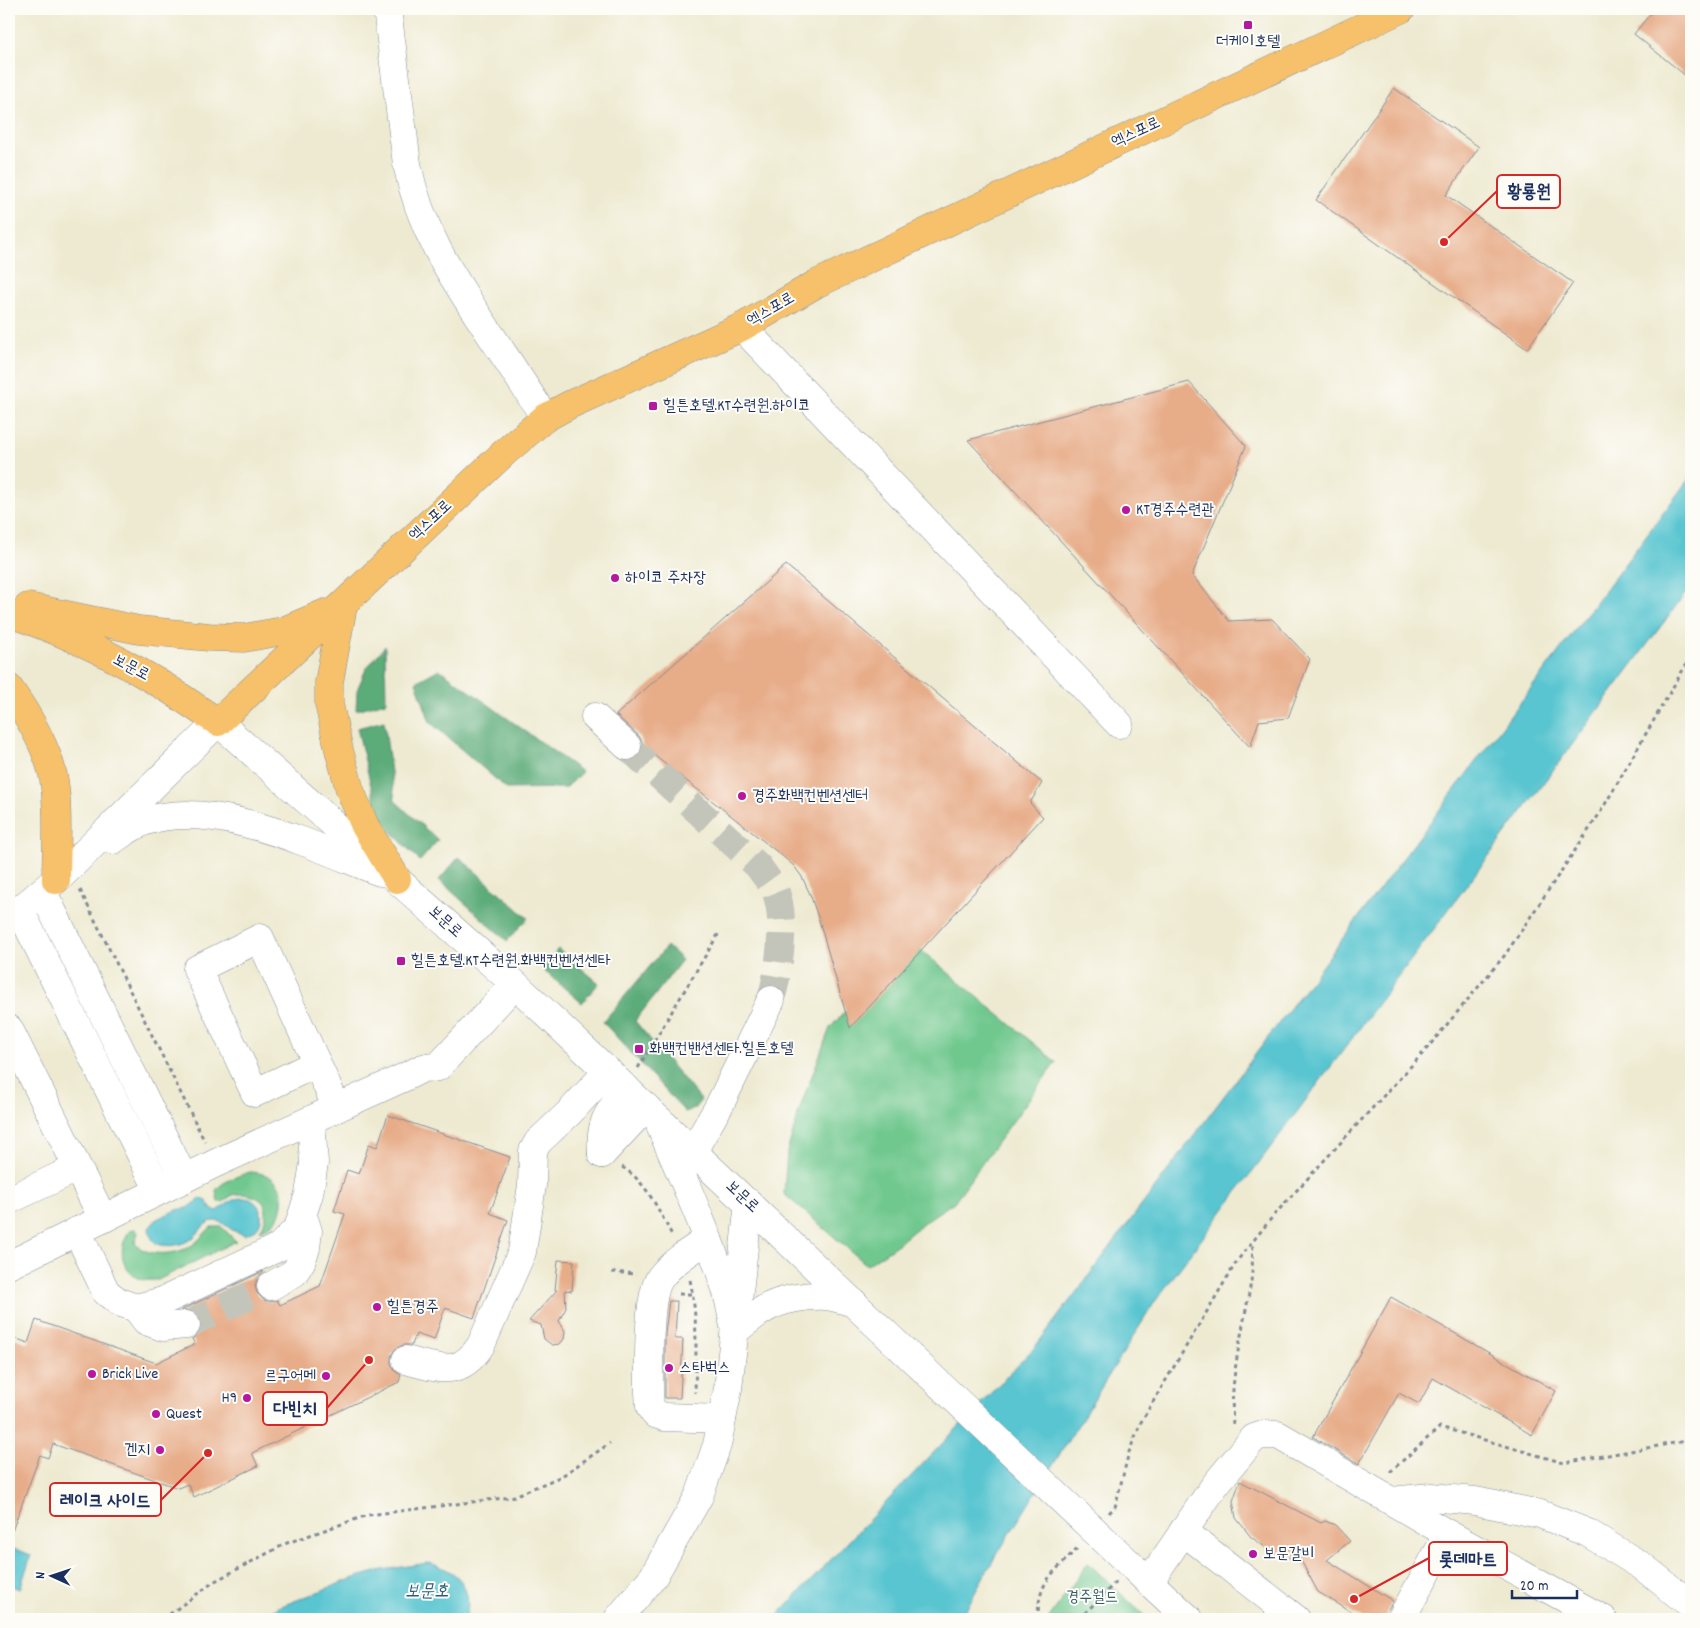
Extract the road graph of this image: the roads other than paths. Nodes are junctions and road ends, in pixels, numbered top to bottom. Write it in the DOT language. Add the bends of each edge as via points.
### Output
graph roads {
  1 [pos="387,9"];
  2 [pos="1401,9"];
  3 [pos="742,327"];
  4 [pos="545,418"];
  5 [pos="9,603"];
  6 [pos="342,606"];
  7 [pos="9,613"];
  8 [pos="9,688"];
  9 [pos="595,717"];
  10 [pos="218,722"];
  11 [pos="1119,724"];
  12 [pos="627,746"];
  13 [pos="397,879"];
  14 [pos="56,881"];
  15 [pos="15,915"];
  16 [pos="508,978"];
  17 [pos="771,1000"];
  18 [pos="9,1030"];
  19 [pos="318,1063"];
  20 [pos="617,1080"];
  21 [pos="337,1108"];
  22 [pos="651,1112"];
  23 [pos="311,1120"];
  24 [pos="693,1152"];
  25 [pos="77,1168"];
  26 [pos="184,1179"];
  27 [pos="158,1191"];
  28 [pos="9,1200"];
  29 [pos="748,1203"];
  30 [pos="303,1216"];
  31 [pos="103,1219"];
  32 [pos="77,1231"];
  33 [pos="708,1239"];
  34 [pos="9,1265"];
  35 [pos="271,1286"];
  36 [pos="854,1303"];
  37 [pos="136,1308"];
  38 [pos="186,1325"];
  39 [pos="735,1331"];
  40 [pos="406,1360"];
  41 [pos="722,1419"];
  42 [pos="1381,1495"];
  43 [pos="1183,1531"];
  44 [pos="1448,1534"];
  45 [pos="1140,1574"];
  46 [pos="1691,1605"];
  47 [pos="1592,1616"];
  48 [pos="618,1619"];
  49 [pos="1189,1619"];
  50 [pos="1296,1619"];
  51 [pos="1401,1619"];
  1 -- 4 [label="street" via="407,164 424,222 443,263"];
  2 -- 3 [label="main road, 엑스포로" via="816,284"];
  3 -- 4 [label="main road, 엑스포로"];
  3 -- 11 [label="street"];
  4 -- 6 [label="main road, 엑스포로"];
  5 -- 6 [label="main road" via="138,630 244,638 283,631"];
  6 -- 10 [label="main road, 엑스포로"];
  6 -- 13 [label="main road" via="329,682 329,704 338,750 365,826"];
  7 -- 10 [label="main road, 보문로" via="100,652 157,682"];
  8 -- 14 [label="main road" via="40,741 51,768 55,787"];
  9 -- 12 [label="street"];
  10 -- 13 [label="street, 보문로"];
  10 -- 14 [label="street"];
  13 -- 14 [label="street" via="244,823 216,817 181,816 144,821"];
  13 -- 16 [label="street, 보문로"];
  14 -- 15 [label="street"];
  14 -- 26 [label="street"];
  15 -- 27 [label="street"];
  16 -- 20 [label="street, 보문로"];
  16 -- 21 [label="street" via="428,1051 422,1068"];
  17 -- 24 [label="street"];
  18 -- 25 [label="street"];
  19 -- 19 [label="street" via="260,938 197,969 255,1093"];
  19 -- 21 [label="street"];
  20 -- 22 [label="street, 보문로"];
  20 -- 22 [label="street" via="603,1125 602,1154"];
  20 -- 40 [label="street" via="570,1112 538,1142 534,1151 522,1252 476,1354 461,1366 441,1370"];
  21 -- 23 [label="street"];
  22 -- 24 [label="street, 보문로"];
  22 -- 33 [label="street"];
  23 -- 26 [label="street"];
  23 -- 30 [label="street" via="314,1163"];
  24 -- 29 [label="street, 보문로"];
  25 -- 28 [label="street"];
  25 -- 31 [label="street"];
  26 -- 27 [label="street"];
  27 -- 31 [label="street"];
  29 -- 36 [label="street, 보문로"];
  29 -- 39 [label="street"];
  30 -- 35 [label="street" via="308,1231 301,1262 294,1273"];
  30 -- 37 [label="street" via="298,1228 279,1247 163,1301"];
  31 -- 32 [label="street"];
  32 -- 34 [label="street"];
  32 -- 37 [label="street" via="106,1292 119,1302"];
  33 -- 39 [label="street"];
  33 -- 41 [label="street" via="669,1268 656,1285 651,1307 650,1407 655,1414 665,1417"];
  36 -- 39 [label="street" via="829,1296 785,1302 763,1310"];
  36 -- 45 [label="street, 보문로, bridge"];
  37 -- 38 [label="street" via="146,1321 162,1327"];
  39 -- 41 [label="street"];
  41 -- 48 [label="street" via="700,1496 653,1577"];
  42 -- 43 [label="street" via="1278,1435 1262,1435 1254,1438 1243,1451"];
  42 -- 44 [label="street"];
  42 -- 46 [label="street" via="1475,1501 1540,1514 1588,1533 1642,1566"];
  43 -- 45 [label="street"];
  43 -- 50 [label="street"];
  44 -- 47 [label="street"];
  44 -- 51 [label="street"];
  45 -- 49 [label="street"];
}
